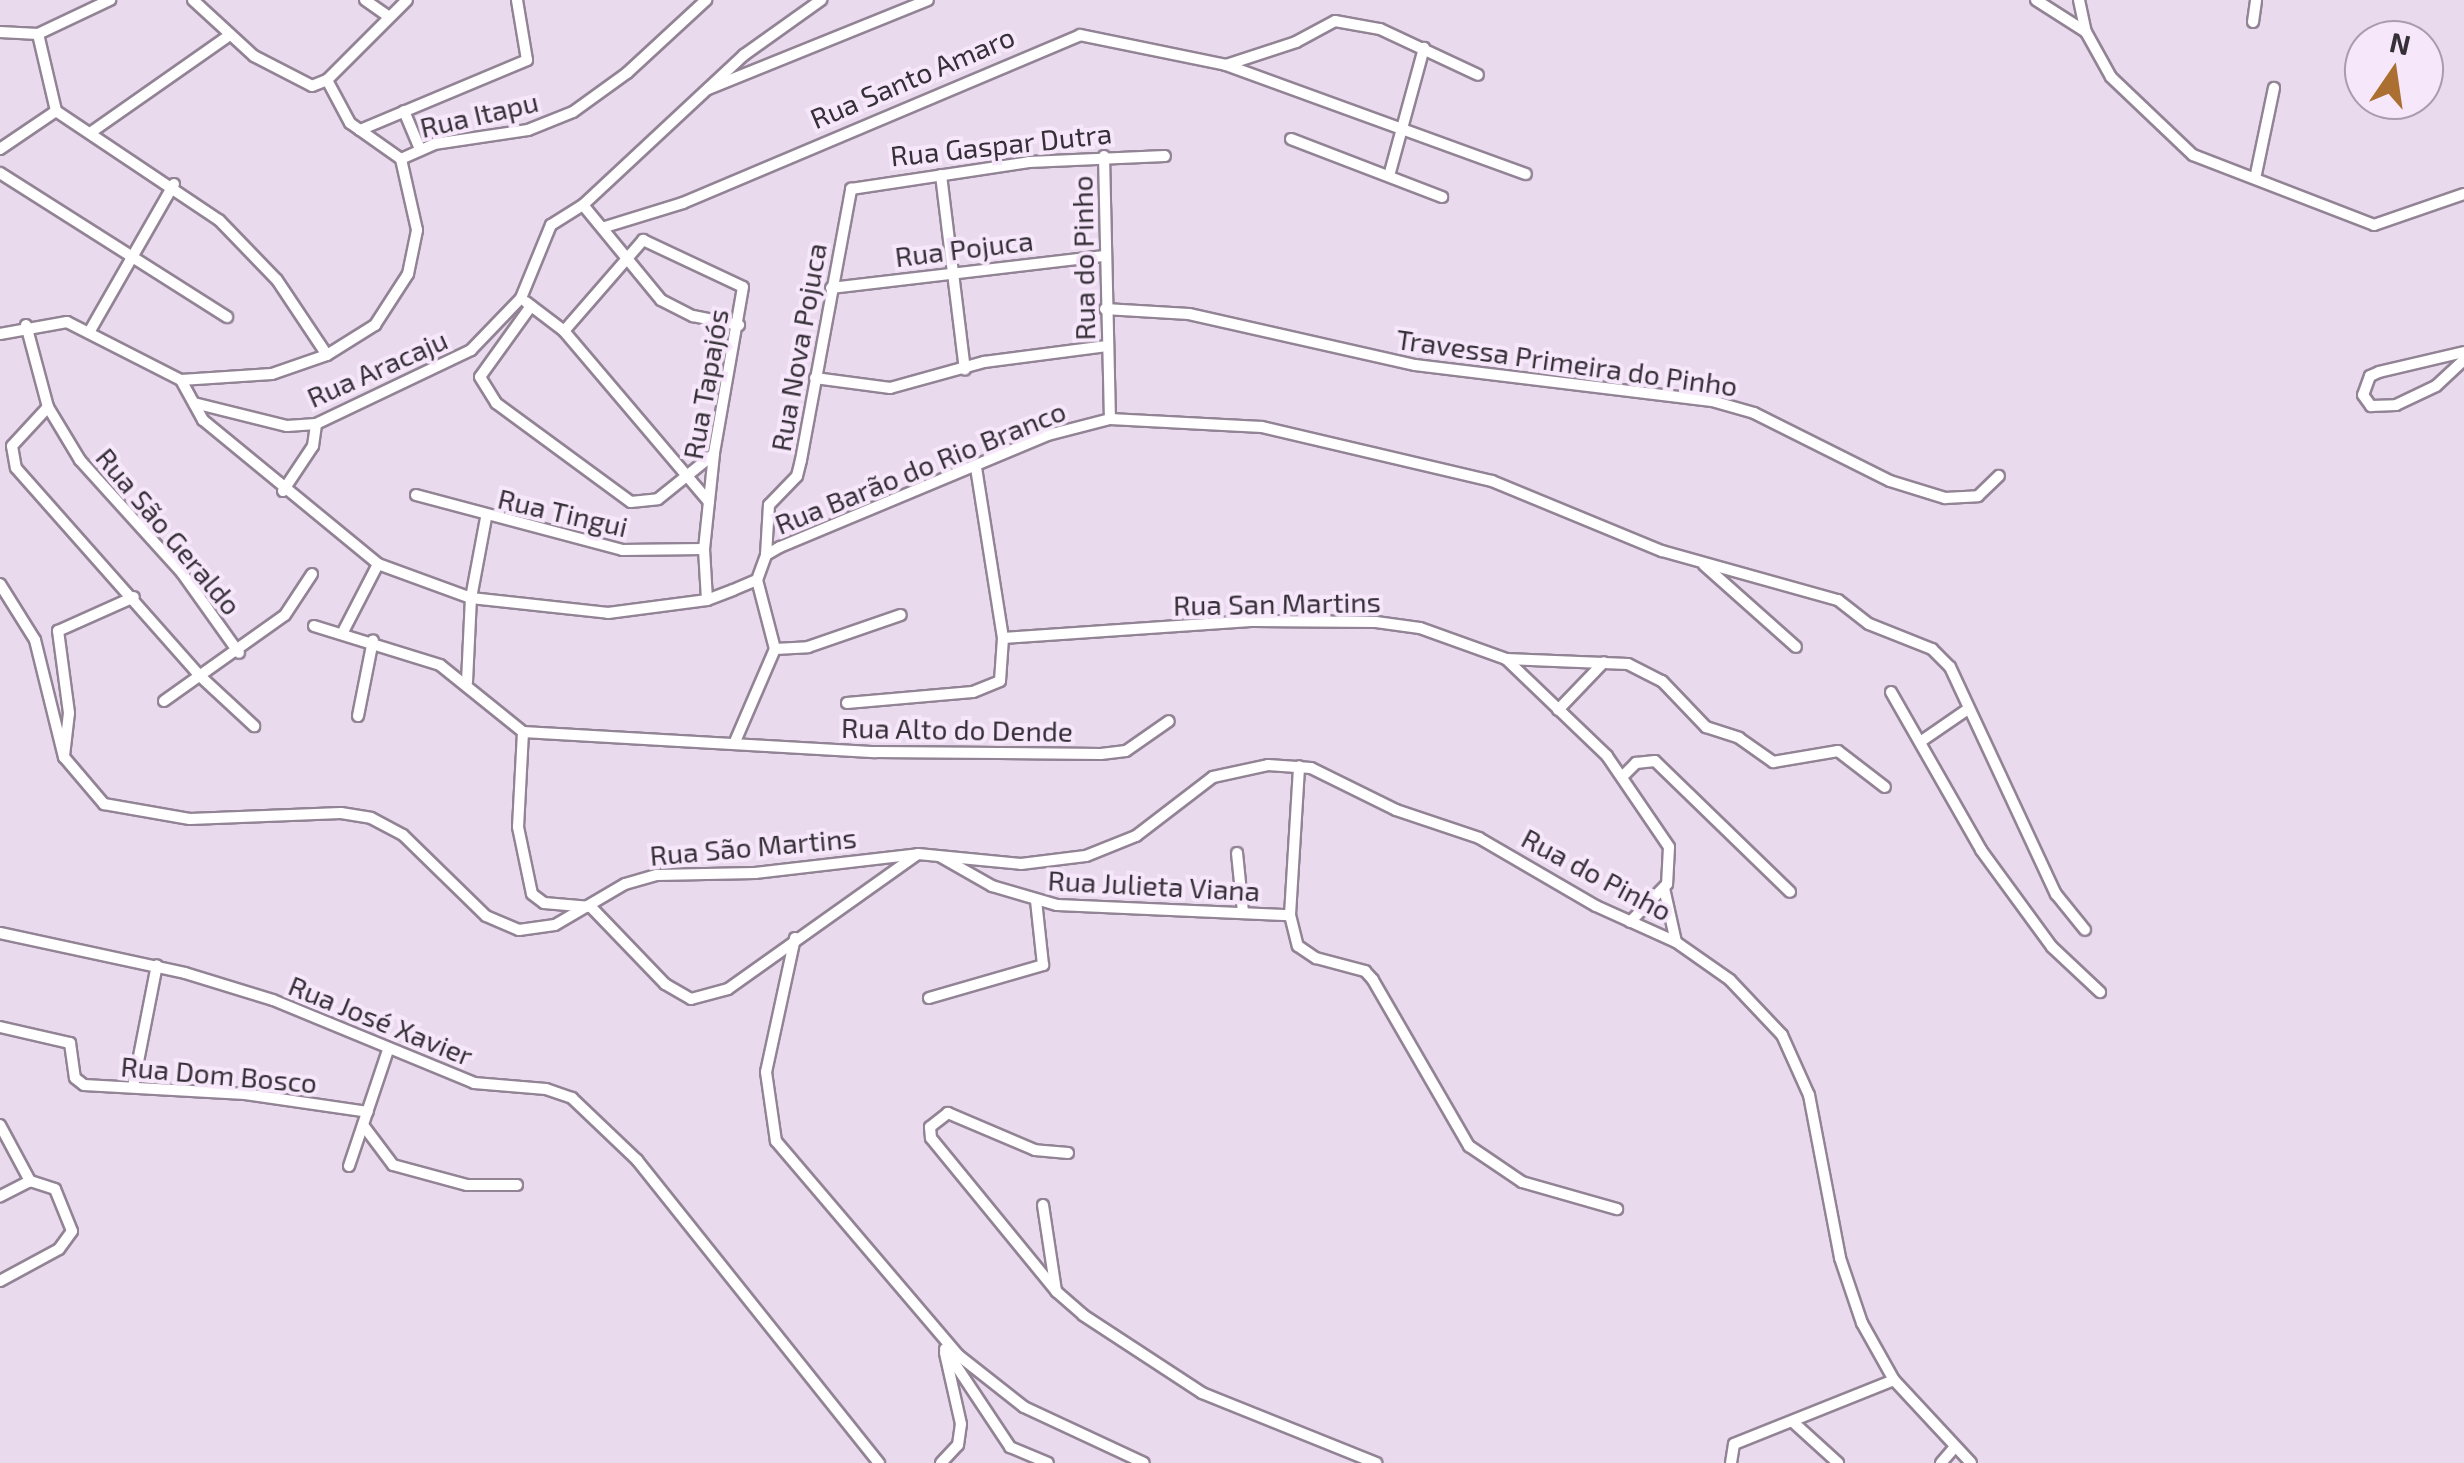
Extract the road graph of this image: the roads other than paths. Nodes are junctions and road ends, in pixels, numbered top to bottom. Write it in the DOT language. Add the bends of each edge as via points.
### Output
graph roads {
  1 [pos="110,0"];
  2 [pos="192,0"];
  3 [pos="365,0"];
  4 [pos="407,0"];
  5 [pos="517,0"];
  6 [pos="706,0"];
  7 [pos="821,0"];
  8 [pos="928,0"];
  9 [pos="2036,0"];
  10 [pos="2080,0"];
  11 [pos="2256,0"];
  12 [pos="389,17"];
  13 [pos="2254,22"];
  14 [pos="0,32"];
  15 [pos="2086,32"];
  16 [pos="38,34"];
  17 [pos="227,36"];
  18 [pos="1424,48"];
  19 [pos="1226,65"];
  20 [pos="1478,76"];
  21 [pos="327,80"];
  22 [pos="2274,88"];
  23 [pos="698,93"];
  24 [pos="56,111"];
  25 [pos="404,111"];
  26 [pos="1401,126"];
  27 [pos="360,130"];
  28 [pos="90,133"];
  29 [pos="1290,139"];
  30 [pos="420,148"];
  31 [pos="0,149"];
  32 [pos="1104,156"];
  33 [pos="1165,156"];
  34 [pos="402,159"];
  35 [pos="0,173"];
  36 [pos="1526,174"];
  37 [pos="2256,174"];
  38 [pos="941,176"];
  39 [pos="1389,176"];
  40 [pos="174,184"];
  41 [pos="2464,194"];
  42 [pos="847,196"];
  43 [pos="1442,197"];
  44 [pos="583,205"];
  45 [pos="605,227"];
  46 [pos="130,254"];
  47 [pos="1102,256"];
  48 [pos="623,258"];
  49 [pos="949,271"];
  50 [pos="832,288"];
  51 [pos="526,302"];
  52 [pos="1106,308"];
  53 [pos="227,317"];
  54 [pos="26,325"];
  55 [pos="740,325"];
  56 [pos="92,329"];
  57 [pos="564,331"];
  58 [pos="1,332"];
  59 [pos="1106,346"];
  60 [pos="2464,352"];
  61 [pos="327,355"];
  62 [pos="2464,360"];
  63 [pos="965,370"];
  64 [pos="815,378"];
  65 [pos="181,380"];
  66 [pos="194,403"];
  67 [pos="48,407"];
  68 [pos="1110,419"];
  69 [pos="316,424"];
  70 [pos="714,454"];
  71 [pos="976,467"];
  72 [pos="1999,476"];
  73 [pos="684,478"];
  74 [pos="283,492"];
  75 [pos="416,495"];
  76 [pos="708,502"];
  77 [pos="486,518"];
  78 [pos="704,550"];
  79 [pos="766,555"];
  80 [pos="378,564"];
  81 [pos="1704,564"];
  82 [pos="312,574"];
  83 [pos="757,580"];
  84 [pos="0,584"];
  85 [pos="134,597"];
  86 [pos="471,598"];
  87 [pos="707,600"];
  88 [pos="901,615"];
  89 [pos="314,626"];
  90 [pos="344,630"];
  91 [pos="1003,638"];
  92 [pos="373,640"];
  93 [pos="1796,647"];
  94 [pos="775,650"];
  95 [pos="238,653"];
  96 [pos="1506,658"];
  97 [pos="1604,662"];
  98 [pos="200,676"];
  99 [pos="467,682"];
  100 [pos="1891,692"];
  101 [pos="164,701"];
  102 [pos="847,703"];
  103 [pos="1558,710"];
  104 [pos="1968,710"];
  105 [pos="358,716"];
  106 [pos="1170,721"];
  107 [pos="254,726"];
  108 [pos="523,732"];
  109 [pos="1923,740"];
  110 [pos="734,744"];
  111 [pos="64,758"];
  112 [pos="1299,766"];
  113 [pos="1622,778"];
  114 [pos="1884,788"];
  115 [pos="1236,852"];
  116 [pos="918,854"];
  117 [pos="937,854"];
  118 [pos="1664,888"];
  119 [pos="1790,892"];
  120 [pos="1036,901"];
  121 [pos="590,907"];
  122 [pos="1244,912"];
  123 [pos="1290,915"];
  124 [pos="1630,922"];
  125 [pos="2086,930"];
  126 [pos="0,933"];
  127 [pos="795,938"];
  128 [pos="1676,942"];
  129 [pos="157,966"];
  130 [pos="2100,992"];
  131 [pos="929,998"];
  132 [pos="0,1027"];
  133 [pos="388,1050"];
  134 [pos="133,1087"];
  135 [pos="368,1112"];
  136 [pos="0,1125"];
  137 [pos="363,1125"];
  138 [pos="1068,1153"];
  139 [pos="349,1166"];
  140 [pos="27,1176"];
  141 [pos="518,1185"];
  142 [pos="0,1196"];
  143 [pos="1044,1205"];
  144 [pos="1616,1209"];
  145 [pos="0,1281"];
  146 [pos="1056,1292"];
  147 [pos="938,1334"];
  148 [pos="944,1347"];
  149 [pos="1894,1380"];
  150 [pos="1793,1422"];
  151 [pos="1955,1448"];
  152 [pos="879,1463"];
  153 [pos="942,1463"];
  154 [pos="1048,1463"];
  155 [pos="1144,1463"];
  156 [pos="1376,1463"];
  157 [pos="1731,1463"];
  158 [pos="1838,1463"];
  159 [pos="1941,1463"];
  160 [pos="1972,1463"];
  1 -- 16 [label="street"];
  2 -- 17 [label="street"];
  3 -- 12 [label="street"];
  4 -- 12 [label="street"];
  5 -- 25 [label="street" via="530,52 524,62"];
  6 -- 30 [label="street, Rua Itapu" via="628,73 572,112 528,130"];
  7 -- 23 [label="street, Rua Aracaju"];
  8 -- 23 [label="street"];
  9 -- 15 [label="street"];
  10 -- 15 [label="street"];
  11 -- 13 [label="street"];
  12 -- 21 [label="street"];
  14 -- 16 [label="street"];
  15 -- 37 [label="street" via="2111,77 2163,133 2194,155"];
  16 -- 24 [label="street"];
  17 -- 21 [label="street" via="296,80 312,86"];
  17 -- 28 [label="street"];
  18 -- 19 [label="street" via="1335,20 1296,42"];
  18 -- 20 [label="street"];
  18 -- 26 [label="street"];
  19 -- 26 [label="street, Rua Santo Amaro"];
  19 -- 45 [label="street, Rua Santo Amaro" via="1106,37 1070,36 683,203"];
  21 -- 27 [label="street"];
  22 -- 37 [label="street"];
  23 -- 44 [label="street, Rua Aracaju"];
  24 -- 28 [label="street"];
  24 -- 31 [label="street"];
  25 -- 27 [label="street"];
  25 -- 30 [label="street"];
  26 -- 36 [label="street, Rua Santo Amaro"];
  26 -- 39 [label="street"];
  27 -- 34 [label="street"];
  28 -- 40 [label="street"];
  29 -- 39 [label="street"];
  30 -- 34 [label="street, Rua Itapu"];
  32 -- 33 [label="street, Rua Gaspar Dutra"];
  32 -- 38 [label="street, Rua Gaspar Dutra"];
  32 -- 47 [label="street, Rua do Pinho"];
  34 -- 61 [label="street" via="417,230 408,274 375,325"];
  35 -- 46 [label="street"];
  37 -- 41 [label="street" via="2374,225"];
  38 -- 42 [label="street, Rua Gaspar Dutra" via="862,183"];
  38 -- 49 [label="street"];
  39 -- 43 [label="street"];
  40 -- 46 [label="street"];
  40 -- 61 [label="street" via="277,280"];
  42 -- 50 [label="street, Rua Nova Pojuca"];
  44 -- 45 [label="street"];
  44 -- 51 [label="street, Rua Aracaju" via="563,215 541,240"];
  45 -- 48 [label="street"];
  46 -- 53 [label="street"];
  46 -- 56 [label="street"];
  47 -- 49 [label="street, Rua Pojuca"];
  47 -- 52 [label="street, Rua do Pinho"];
  48 -- 55 [label="street" via="649,290 677,308"];
  48 -- 55 [label="street, Rua Tapajós" via="648,240 735,280 744,294"];
  48 -- 57 [label="street"];
  49 -- 50 [label="street, Rua Pojuca"];
  49 -- 63 [label="street"];
  50 -- 64 [label="street, Rua Nova Pojuca"];
  51 -- 57 [label="street"];
  51 -- 69 [label="street, Rua Aracaju" via="471,350"];
  51 -- 73 [label="street" via="480,377 496,403 630,502 650,503"];
  52 -- 59 [label="street, Rua do Pinho"];
  52 -- 72 [label="street, Travessa Primeira do Pinho" via="1172,310 1415,365 1723,403 1890,481 1945,498 1978,496"];
  54 -- 56 [label="street" via="56,321"];
  54 -- 58 [label="street"];
  54 -- 67 [label="street, Rua São Geraldo"];
  55 -- 70 [label="street, Rua Tapajós"];
  56 -- 65 [label="street"];
  57 -- 73 [label="street"];
  59 -- 63 [label="street"];
  59 -- 68 [label="street, Rua do Pinho"];
  60 -- 62 [label="street" via="2370,376 2363,395 2371,406 2396,405 2436,386"];
  61 -- 65 [label="street" via="272,374"];
  63 -- 64 [label="street" via="890,388"];
  64 -- 79 [label="street, Rua Nova Pojuca" via="797,476 766,514"];
  65 -- 66 [label="street"];
  66 -- 69 [label="street, Rua Aracaju" via="287,426"];
  66 -- 74 [label="street" via="203,420"];
  67 -- 85 [label="street" via="17,438 13,461 44,504"];
  67 -- 95 [label="street, Rua São Geraldo" via="94,480 182,573"];
  68 -- 71 [label="street, Rua Barão do Rio Branco" via="1048,435"];
  68 -- 81 [label="street, Rua Barão do Rio Branco" via="1262,427 1346,443 1492,481"];
  69 -- 74 [label="street" via="313,446"];
  70 -- 73 [label="street"];
  70 -- 76 [label="street, Rua Tapajós"];
  71 -- 79 [label="street, Rua Barão do Rio Branco"];
  71 -- 91 [label="street"];
  73 -- 76 [label="street"];
  74 -- 80 [label="street"];
  75 -- 77 [label="street, Rua Tingui"];
  76 -- 78 [label="street, Rua Tapajós"];
  77 -- 78 [label="street, Rua Tingui" via="622,550"];
  77 -- 86 [label="street"];
  78 -- 87 [label="street, Rua Tapajós"];
  79 -- 83 [label="street, Rua Barão do Rio Branco"];
  80 -- 86 [label="street"];
  80 -- 90 [label="street"];
  81 -- 93 [label="street"];
  81 -- 104 [label="street, Rua Barão do Rio Branco" via="1828,596 1881,630 1924,643 1950,667"];
  82 -- 95 [label="street" via="285,615"];
  83 -- 87 [label="street"];
  83 -- 94 [label="street"];
  84 -- 111 [label="street" via="35,640"];
  85 -- 98 [label="street"];
  85 -- 111 [label="street" via="58,631 69,712"];
  86 -- 87 [label="street" via="608,612"];
  86 -- 99 [label="street"];
  88 -- 94 [label="street" via="808,647"];
  89 -- 90 [label="street"];
  90 -- 92 [label="street"];
  91 -- 96 [label="street, Rua San Martins" via="1254,621 1376,622 1420,628"];
  91 -- 102 [label="street" via="1000,680 973,692"];
  92 -- 99 [label="street"];
  92 -- 105 [label="street"];
  94 -- 110 [label="street"];
  95 -- 98 [label="street"];
  96 -- 97 [label="street"];
  96 -- 103 [label="street, Rua San Martins"];
  97 -- 103 [label="street"];
  97 -- 114 [label="street" via="1643,669 1706,727 1739,738 1773,762 1838,750"];
  98 -- 101 [label="street"];
  98 -- 107 [label="street"];
  99 -- 108 [label="street"];
  100 -- 109 [label="street"];
  103 -- 113 [label="street, Rua San Martins"];
  104 -- 109 [label="street"];
  104 -- 125 [label="street, Rua Barão do Rio Branco" via="2030,848"];
  106 -- 110 [label="street, Rua Alto do Dende" via="1126,750 1101,754"];
  108 -- 110 [label="street, Rua Alto do Dende"];
  108 -- 121 [label="street" via="518,827 528,887 544,903"];
  109 -- 130 [label="street" via="1981,850 2052,947"];
  111 -- 121 [label="street, Rua São Martins" via="94,796 135,812 243,822 326,813 371,818 404,835 503,926 554,926"];
  112 -- 117 [label="street, Rua do Pinho" via="1213,777 1136,836 1086,856 1021,864"];
  112 -- 123 [label="street, Rua Julieta Viana"];
  112 -- 124 [label="street, Rua do Pinho" via="1494,845"];
  113 -- 118 [label="street, Rua San Martins" via="1669,846"];
  113 -- 119 [label="street" via="1636,763 1655,761"];
  115 -- 122 [label="street"];
  116 -- 117 [label="street, Rua do Pinho"];
  116 -- 121 [label="street, Rua São Martins" via="648,877"];
  116 -- 127 [label="street, Rua São Martins"];
  117 -- 120 [label="street, Rua Julieta Viana" via="992,886"];
  118 -- 124 [label="street"];
  118 -- 128 [label="street, Rua San Martins"];
  120 -- 122 [label="street, Rua Julieta Viana"];
  120 -- 131 [label="street" via="1044,965"];
  121 -- 127 [label="street, Rua São Martins" via="665,984 702,1000"];
  122 -- 123 [label="street, Rua Julieta Viana"];
  123 -- 144 [label="street" via="1298,946 1373,980 1469,1146 1522,1182"];
  124 -- 128 [label="street, Rua do Pinho"];
  126 -- 129 [label="street, Rua José Xavier"];
  127 -- 147 [label="street" via="769,1047 770,1122 798,1169 901,1282"];
  128 -- 149 [label="street, Rua do Pinho" via="1756,1004 1791,1051 1820,1136 1844,1277"];
  129 -- 133 [label="street, Rua José Xavier" via="273,1000"];
  129 -- 134 [label="street"];
  132 -- 134 [label="street, Rua Dom Bosco" via="70,1043 74,1072 84,1085"];
  133 -- 135 [label="street"];
  133 -- 152 [label="street, Rua José Xavier" via="474,1083 560,1093 590,1110"];
  134 -- 135 [label="street, Rua Dom Bosco"];
  135 -- 137 [label="street"];
  136 -- 140 [label="street"];
  137 -- 139 [label="street"];
  137 -- 141 [label="street" via="393,1164 466,1185"];
  138 -- 146 [label="street" via="1036,1150 948,1112 930,1128 931,1138"];
  140 -- 142 [label="street"];
  140 -- 145 [label="street" via="55,1189 72,1231 59,1249"];
  143 -- 146 [label="street"];
  146 -- 156 [label="street" via="1202,1392"];
  147 -- 148 [label="street"];
  147 -- 155 [label="street" via="1024,1408"];
  148 -- 153 [label="street" via="961,1424 958,1445"];
  148 -- 154 [label="street" via="1010,1447"];
  149 -- 150 [label="street"];
  149 -- 151 [label="street, Rua do Pinho"];
  150 -- 157 [label="street" via="1734,1444"];
  150 -- 158 [label="street"];
  151 -- 159 [label="street"];
  151 -- 160 [label="street, Rua do Pinho"];
}
